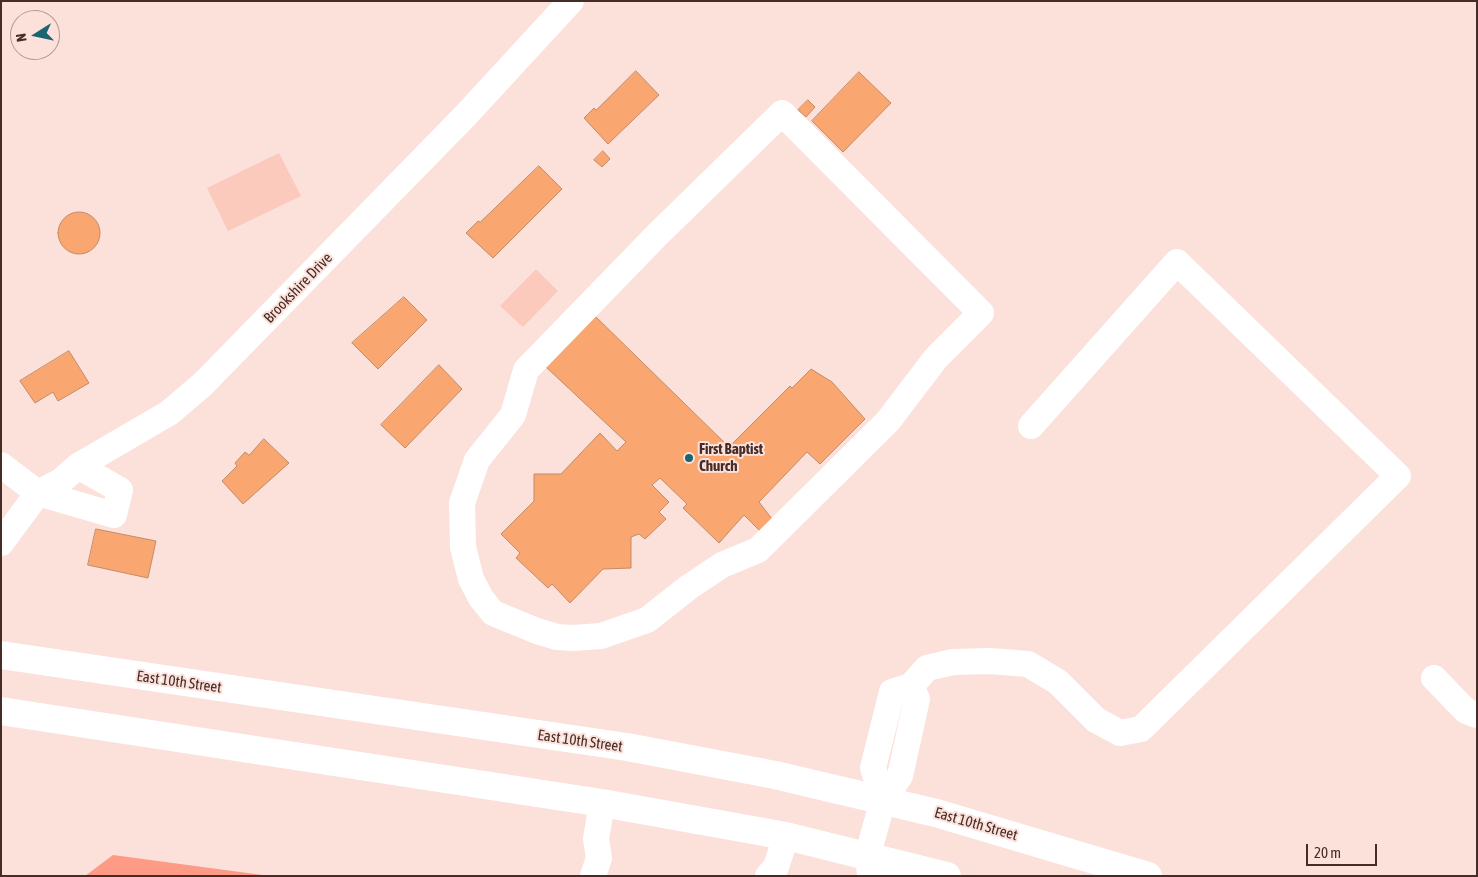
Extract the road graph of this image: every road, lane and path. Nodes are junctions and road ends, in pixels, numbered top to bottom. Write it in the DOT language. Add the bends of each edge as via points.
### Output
graph roads {
  1 [pos="571,1"];
  2 [pos="656,235"];
  3 [pos="1031,426"];
  4 [pos="1,465"];
  5 [pos="78,466"];
  6 [pos="38,493"];
  7 [pos="1,543"];
  8 [pos="1,656"];
  9 [pos="1434,678"];
  10 [pos="1,711"];
  11 [pos="1477,715"];
  12 [pos="882,800"];
  13 [pos="602,803"];
  14 [pos="786,836"];
  15 [pos="869,865"];
  16 [pos="593,876"];
  17 [pos="768,876"];
  18 [pos="947,876"];
  19 [pos="1148,876"];
  1 -- 5 [label="street, Brookshire Drive" via="465,116 204,384 169,413"];
  2 -- 2 [label="street" via="526,370 513,415 477,460 462,503 462,547 471,579 481,598 493,613 557,637 601,636 647,620 688,587 722,566 758,550 888,421 936,358 981,313 782,114"];
  3 -- 12 [label="street" via="1177,262 1398,476 1142,729 1120,733 1096,720 1058,682 1028,664 953,662 927,668 911,686 917,699 900,776"];
  4 -- 6 [label="street"];
  5 -- 6 [label="street, Brookshire Drive" via="61,481"];
  5 -- 6 [label="street" via="120,490 114,515"];
  6 -- 7 [label="street, Brookshire Drive"];
  8 -- 12 [label="main road, East 10th Street" via="627,747"];
  9 -- 11 [label="street" via="1466,711"];
  10 -- 13 [label="main road"];
  12 -- 15 [label="street"];
  12 -- 19 [label="main road, East 10th Street" via="969,822"];
  13 -- 14 [label="main road"];
  13 -- 16 [label="street" via="596,839 599,858"];
  14 -- 15 [label="main road"];
  14 -- 17 [label="street" via="776,867"];
  15 -- 18 [label="main road"];
}
